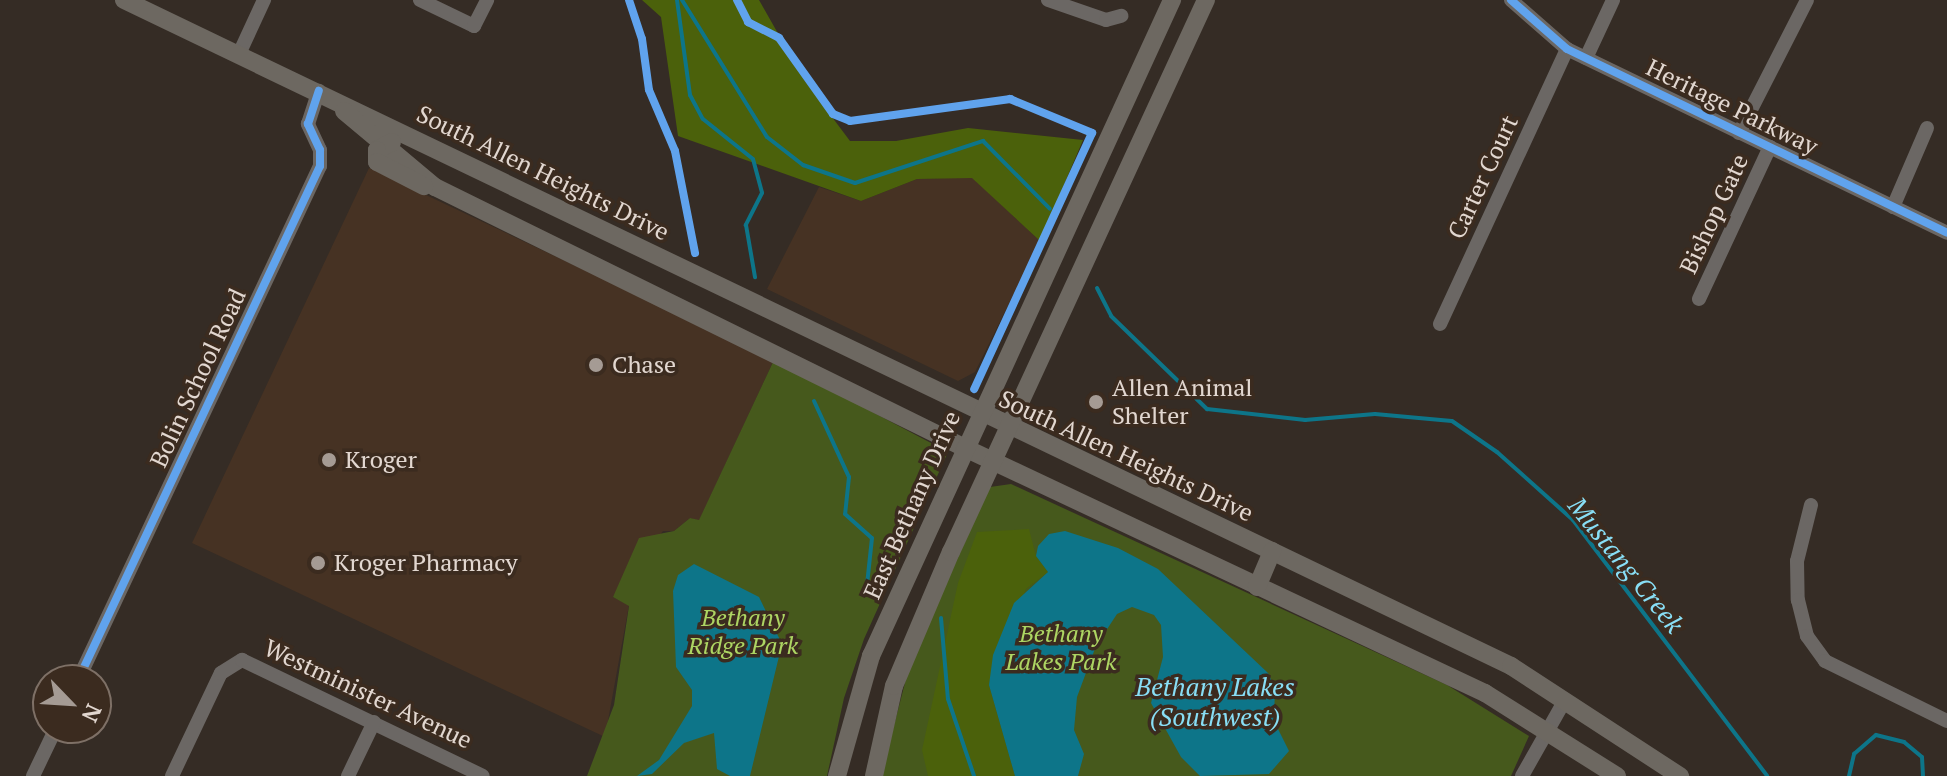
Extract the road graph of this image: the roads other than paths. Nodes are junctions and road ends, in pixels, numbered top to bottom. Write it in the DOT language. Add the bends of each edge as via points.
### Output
graph roads {
  1 [pos="124,0"];
  2 [pos="264,0"];
  3 [pos="420,0"];
  4 [pos="487,0"];
  5 [pos="1048,0"];
  6 [pos="1172,0"];
  7 [pos="1206,0"];
  8 [pos="1511,0"];
  9 [pos="1613,0"];
  10 [pos="1807,0"];
  11 [pos="1121,16"];
  12 [pos="1567,49"];
  13 [pos="239,54"];
  14 [pos="1586,58"];
  15 [pos="321,92"];
  16 [pos="1927,128"];
  17 [pos="1739,133"];
  18 [pos="384,145"];
  19 [pos="1770,147"];
  20 [pos="488,172"];
  21 [pos="1893,207"];
  22 [pos="1947,233"];
  23 [pos="695,274"];
  24 [pos="1699,299"];
  25 [pos="681,305"];
  26 [pos="1440,324"];
  27 [pos="980,413"];
  28 [pos="1010,427"];
  29 [pos="965,448"];
  30 [pos="993,461"];
  31 [pos="1811,505"];
  32 [pos="1272,551"];
  33 [pos="1257,587"];
  34 [pos="86,664"];
  35 [pos="1565,700"];
  36 [pos="1947,721"];
  37 [pos="374,722"];
  38 [pos="1547,729"];
  39 [pos="48,744"];
  40 [pos="33,776"];
  41 [pos="172,776"];
  42 [pos="348,776"];
  43 [pos="483,776"];
  44 [pos="837,776"];
  45 [pos="874,776"];
  46 [pos="1522,776"];
  47 [pos="1617,776"];
  48 [pos="1680,776"];
  1 -- 13 [label="main road, South Allen Heights Drive"];
  2 -- 13 [label="street"];
  3 -- 4 [label="street" via="474,26"];
  5 -- 11 [label="street" via="1106,20"];
  6 -- 27 [label="main road, East Bethany Drive"];
  7 -- 28 [label="main road"];
  8 -- 12 [label="street, Heritage Parkway"];
  9 -- 14 [label="street"];
  10 -- 17 [label="street"];
  12 -- 14 [label="street, Heritage Parkway"];
  12 -- 26 [label="street, Carter Court"];
  13 -- 15 [label="main road, South Allen Heights Drive"];
  14 -- 17 [label="street, Heritage Parkway"];
  15 -- 18 [label="main road, South Allen Heights Drive"];
  15 -- 20 [label="main road, South Allen Heights Drive"];
  15 -- 34 [label="street, Bolin School Road" via="308,124 320,150 320,166"];
  16 -- 21 [label="street"];
  17 -- 19 [label="street, Heritage Parkway"];
  18 -- 20 [label="main road" via="402,142"];
  18 -- 25 [label="main road, South Allen Heights Drive" via="435,187"];
  19 -- 21 [label="street, Heritage Parkway"];
  19 -- 24 [label="street, Bishop Gate"];
  20 -- 23 [label="main road, South Allen Heights Drive"];
  21 -- 22 [label="street, Heritage Parkway"];
  23 -- 25 [label="main road"];
  23 -- 27 [label="main road, South Allen Heights Drive"];
  25 -- 29 [label="main road, South Allen Heights Drive"];
  27 -- 28 [label="main road, South Allen Heights Drive"];
  27 -- 29 [label="main road, East Bethany Drive"];
  28 -- 30 [label="main road"];
  28 -- 32 [label="main road, South Allen Heights Drive"];
  29 -- 30 [label="main road, South Allen Heights Drive"];
  29 -- 44 [label="main road, East Bethany Drive" via="871,656"];
  30 -- 33 [label="main road, South Allen Heights Drive"];
  30 -- 45 [label="main road" via="894,686"];
  31 -- 36 [label="street" via="1797,561 1798,600 1807,636 1835,667"];
  32 -- 33 [label="main road"];
  32 -- 35 [label="main road, South Allen Heights Drive" via="1511,666"];
  33 -- 38 [label="main road, South Allen Heights Drive" via="1485,693"];
  35 -- 38 [label="street"];
  35 -- 48 [label="main road, South Allen Heights Drive"];
  37 -- 41 [label="street, Westminister Avenue" via="247,661 232,662 217,679"];
  37 -- 42 [label="street"];
  37 -- 43 [label="street, Westminister Avenue"];
  38 -- 46 [label="street"];
  38 -- 47 [label="main road, South Allen Heights Drive"];
  39 -- 40 [label="street"];
}
